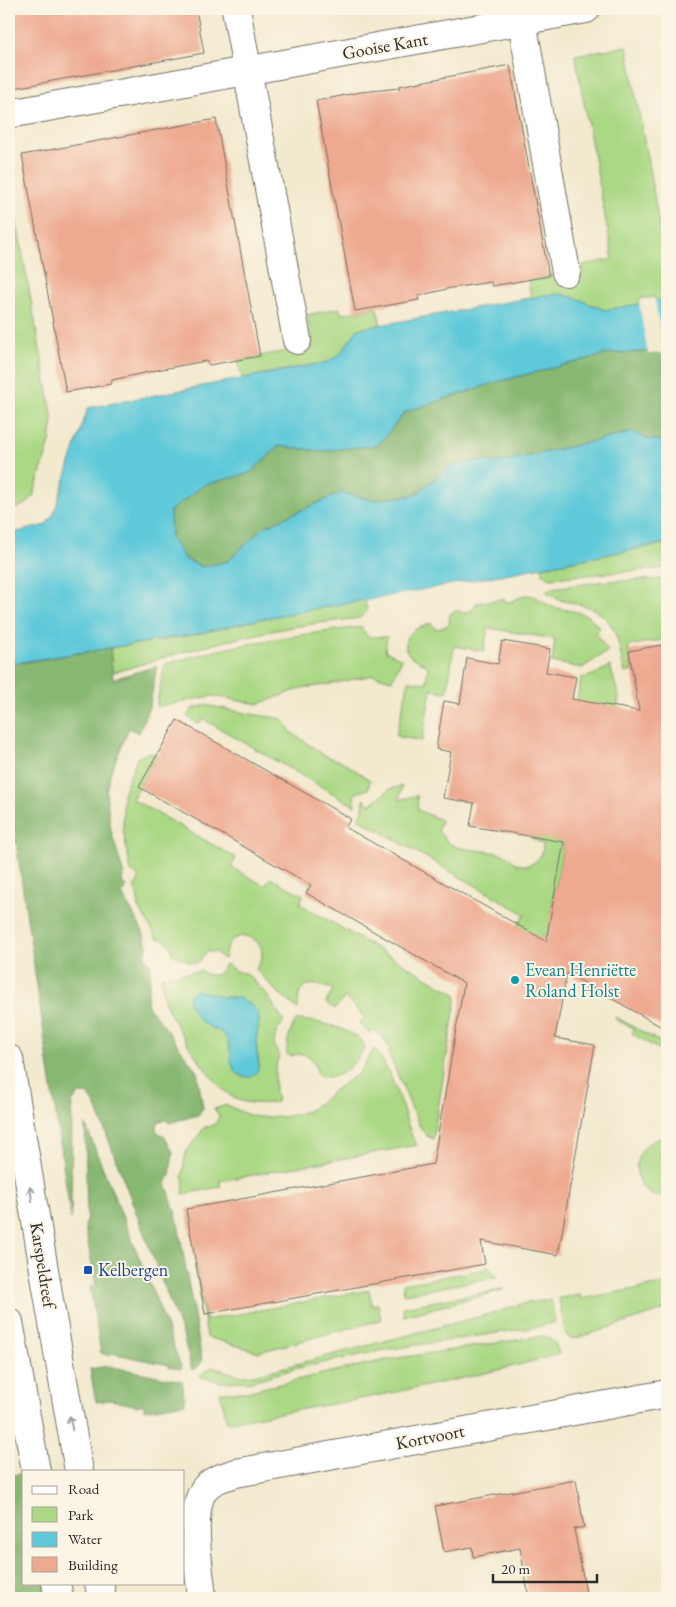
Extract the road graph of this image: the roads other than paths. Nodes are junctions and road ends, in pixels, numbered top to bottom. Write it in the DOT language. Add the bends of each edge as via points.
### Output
graph roads {
  1 [pos="236,9"];
  2 [pos="586,9"];
  3 [pos="521,15"];
  4 [pos="248,71"];
  5 [pos="9,114"];
  6 [pos="566,272"];
  7 [pos="297,340"];
  8 [pos="9,1059"];
  9 [pos="9,1322"];
  10 [pos="667,1394"];
  11 [pos="36,1470"];
  12 [pos="79,1470"];
  13 [pos="56,1584"];
  14 [pos="99,1584"];
  15 [pos="59,1598"];
  16 [pos="102,1598"];
  17 [pos="202,1598"];
  1 -- 4 [label="street"];
  2 -- 3 [label="street, Gooise Kant"];
  3 -- 4 [label="street, Gooise Kant"];
  3 -- 6 [label="street"];
  4 -- 5 [label="street, Gooise Kant"];
  4 -- 7 [label="street"];
  12 -- 8 [label="street, Karspeldreef, one-way"];
  9 -- 11 [label="street"];
  10 -- 17 [label="street, Kortvoort" via="222,1477 200,1496 195,1521"];
  13 -- 15 [label="street"];
  14 -- 16 [label="street"];
}
